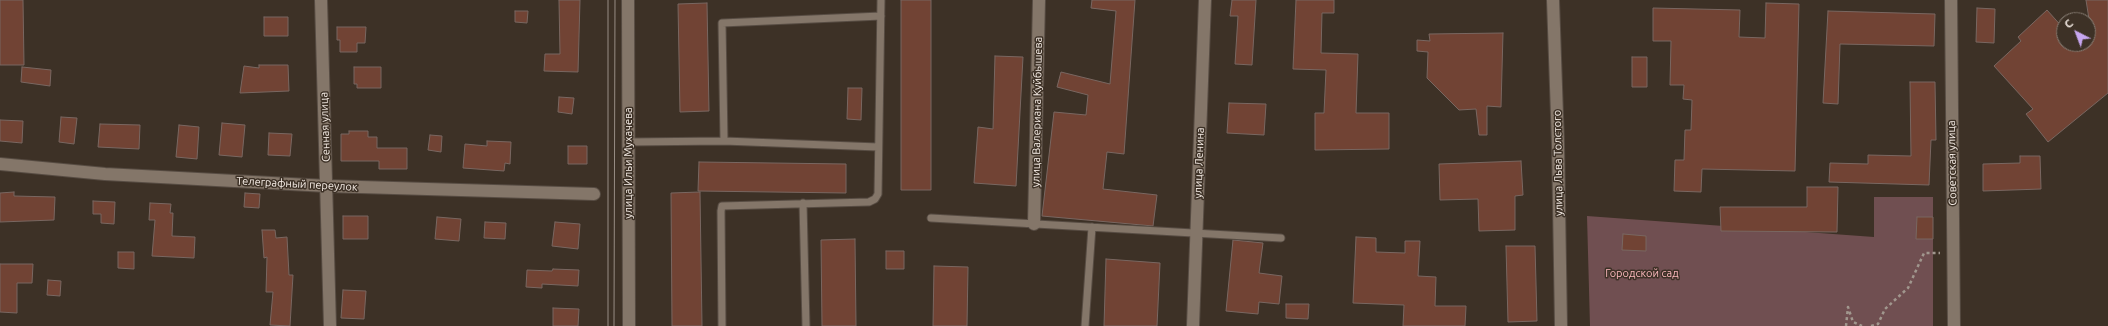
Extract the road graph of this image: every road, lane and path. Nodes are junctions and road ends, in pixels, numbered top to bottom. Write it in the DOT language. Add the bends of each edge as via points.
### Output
graph roads {
  1 [pos="321,0"];
  2 [pos="628,0"];
  3 [pos="881,0"];
  4 [pos="1039,0"];
  5 [pos="1205,0"];
  6 [pos="1553,0"];
  7 [pos="1951,0"];
  8 [pos="880,16"];
  9 [pos="724,141"];
  10 [pos="628,142"];
  11 [pos="878,147"];
  12 [pos="0,164"];
  13 [pos="327,186"];
  14 [pos="594,194"];
  15 [pos="803,203"];
  16 [pos="932,218"];
  17 [pos="1034,224"];
  18 [pos="1092,227"];
  19 [pos="1197,234"];
  20 [pos="1281,238"];
  21 [pos="1953,253"];
  22 [pos="330,326"];
  23 [pos="629,326"];
  24 [pos="722,326"];
  25 [pos="806,326"];
  26 [pos="1085,326"];
  27 [pos="1193,326"];
  28 [pos="1561,326"];
  29 [pos="1846,326"];
  30 [pos="1862,326"];
  31 [pos="1871,326"];
  32 [pos="1954,326"];
  1 -- 13 [label="street, Сенная улица"];
  2 -- 10 [label="street, улица Ильи Мухачева"];
  3 -- 8 [label="lane"];
  4 -- 17 [label="street, улица Валериана Куйбышева"];
  5 -- 19 [label="street, улица Ленина"];
  6 -- 28 [label="street, улица Льва Толстого"];
  7 -- 21 [label="street, Советская улица"];
  8 -- 9 [label="lane" via="722,22"];
  8 -- 11 [label="lane"];
  9 -- 10 [label="lane"];
  9 -- 11 [label="lane"];
  10 -- 23 [label="street, улица Ильи Мухачева"];
  11 -- 15 [label="lane" via="878,194 875,199 870,202"];
  12 -- 13 [label="street, Телеграфный переулок" via="106,174"];
  13 -- 14 [label="street, Телеграфный переулок"];
  13 -- 22 [label="street, Сенная улица"];
  15 -- 24 [label="lane" via="722,206"];
  15 -- 25 [label="lane"];
  16 -- 17 [label="lane"];
  17 -- 18 [label="lane"];
  18 -- 19 [label="lane"];
  18 -- 26 [label="lane"];
  19 -- 20 [label="lane"];
  19 -- 27 [label="street, улица Ленина"];
  21 -- 31 [label="path" via="1924,253 1908,288 1885,310 1878,324"];
  21 -- 32 [label="street, Советская улица"];
  29 -- 30 [label="path" via="1848,307 1853,322"];
}
